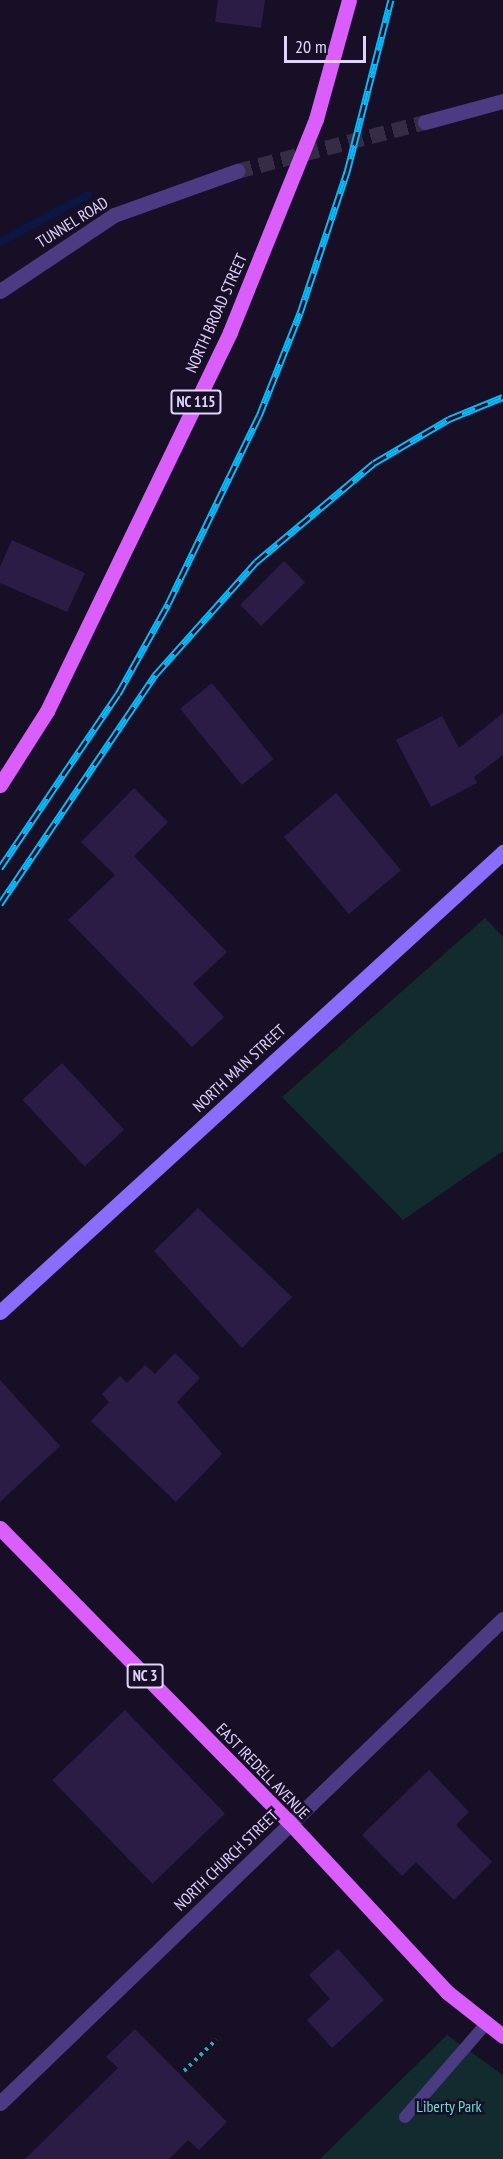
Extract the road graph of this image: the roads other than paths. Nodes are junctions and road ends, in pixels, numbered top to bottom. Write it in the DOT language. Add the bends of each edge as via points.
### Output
graph roads {
  1 [pos="349,0"];
  2 [pos="503,101"];
  3 [pos="425,122"];
  4 [pos="237,171"];
  5 [pos="0,291"];
  6 [pos="0,785"];
  7 [pos="503,852"];
  8 [pos="0,1312"];
  9 [pos="0,1528"];
  10 [pos="503,1619"];
  11 [pos="290,1823"];
  12 [pos="485,2025"];
  13 [pos="503,2036"];
  14 [pos="0,2103"];
  15 [pos="405,2117"];
  1 -- 6 [label="main road, NORTH BROAD STREET / NC 115" via="316,119 230,332 47,711"];
  2 -- 3 [label="street"];
  4 -- 5 [label="street, TUNNEL ROAD" via="114,214"];
  7 -- 8 [label="main road, NORTH MAIN STREET"];
  9 -- 11 [label="main road, EAST IREDELL AVENUE / NC 3"];
  10 -- 11 [label="street, NORTH CHURCH STREET"];
  11 -- 12 [label="main road, EAST IREDELL AVENUE / NC 3" via="447,1992"];
  11 -- 14 [label="street, NORTH CHURCH STREET"];
  12 -- 13 [label="main road, EAST IREDELL AVENUE / NC 3"];
  12 -- 15 [label="lane"];
}
